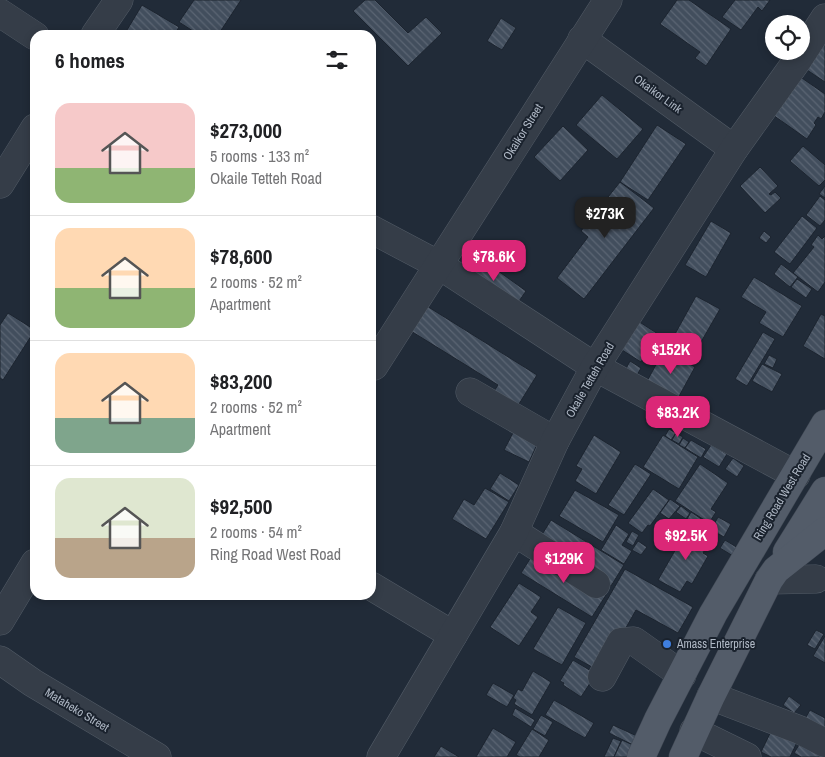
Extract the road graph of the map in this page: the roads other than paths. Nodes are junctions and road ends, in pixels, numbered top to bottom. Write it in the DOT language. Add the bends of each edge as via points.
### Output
graph roads {
  1 [pos="119,0"];
  2 [pos="608,0"];
  3 [pos="0,13"];
  4 [pos="825,18"];
  5 [pos="98,30"];
  6 [pos="30,33"];
  7 [pos="582,39"];
  8 [pos="30,136"];
  9 [pos="734,149"];
  10 [pos="0,184"];
  11 [pos="376,232"];
  12 [pos="439,265"];
  13 [pos="376,363"];
  14 [pos="595,367"];
  15 [pos="470,392"];
  16 [pos="825,424"];
  17 [pos="555,441"];
  18 [pos="825,446"];
  19 [pos="796,475"];
  20 [pos="825,491"];
  21 [pos="806,521"];
  22 [pos="514,532"];
  23 [pos="761,533"];
  24 [pos="30,570"];
  25 [pos="772,575"];
  26 [pos="822,576"];
  27 [pos="596,584"];
  28 [pos="376,589"];
  29 [pos="0,621"];
  30 [pos="453,635"];
  31 [pos="0,660"];
  32 [pos="682,675"];
  33 [pos="602,677"];
  34 [pos="711,696"];
  35 [pos="694,731"];
  36 [pos="825,743"];
  37 [pos="147,755"];
  38 [pos="381,757"];
  39 [pos="641,757"];
  40 [pos="683,757"];
  41 [pos="747,757"];
  1 -- 5 [label="street"];
  2 -- 7 [label="street, Okaikor Street"];
  3 -- 6 [label="street"];
  4 -- 9 [label="street, Okaile Tetteh Road"];
  7 -- 9 [label="street, Okaikor Link"];
  7 -- 12 [label="street, Okaikor Street"];
  8 -- 10 [label="street"];
  9 -- 14 [label="street, Okaile Tetteh Road"];
  11 -- 12 [label="street"];
  12 -- 13 [label="street, Okaikor Street"];
  12 -- 14 [label="street"];
  14 -- 17 [label="street, Okaile Tetteh Road"];
  14 -- 19 [label="street"];
  15 -- 17 [label="street"];
  16 -- 19 [label="main road, Ring Road West Road"];
  17 -- 22 [label="street, Okaile Tetteh Road"];
  18 -- 21 [label="main road, Ring Road West Road"];
  19 -- 23 [label="main road, Ring Road West Road"];
  20 -- 21 [label="main road, Ring Road West Road"];
  21 -- 23 [label="main road"];
  21 -- 25 [label="main road, Ring Road West Road"];
  22 -- 27 [label="street"];
  22 -- 30 [label="street, Okaile Tetteh Road"];
  23 -- 32 [label="main road, Ring Road West Road" via="713,614"];
  24 -- 29 [label="street"];
  25 -- 26 [label="street"];
  25 -- 34 [label="main road, Ring Road West Road"];
  28 -- 30 [label="street"];
  30 -- 38 [label="street, Okaile Tetteh Road"];
  31 -- 37 [label="street, Mataheko Street"];
  32 -- 33 [label="street" via="634,641 621,642"];
  32 -- 39 [label="main road, Ring Road West Road"];
  34 -- 35 [label="main road, Ring Road West Road"];
  34 -- 36 [label="street"];
  35 -- 40 [label="main road, Ring Road West Road"];
  35 -- 41 [label="street"];
}
